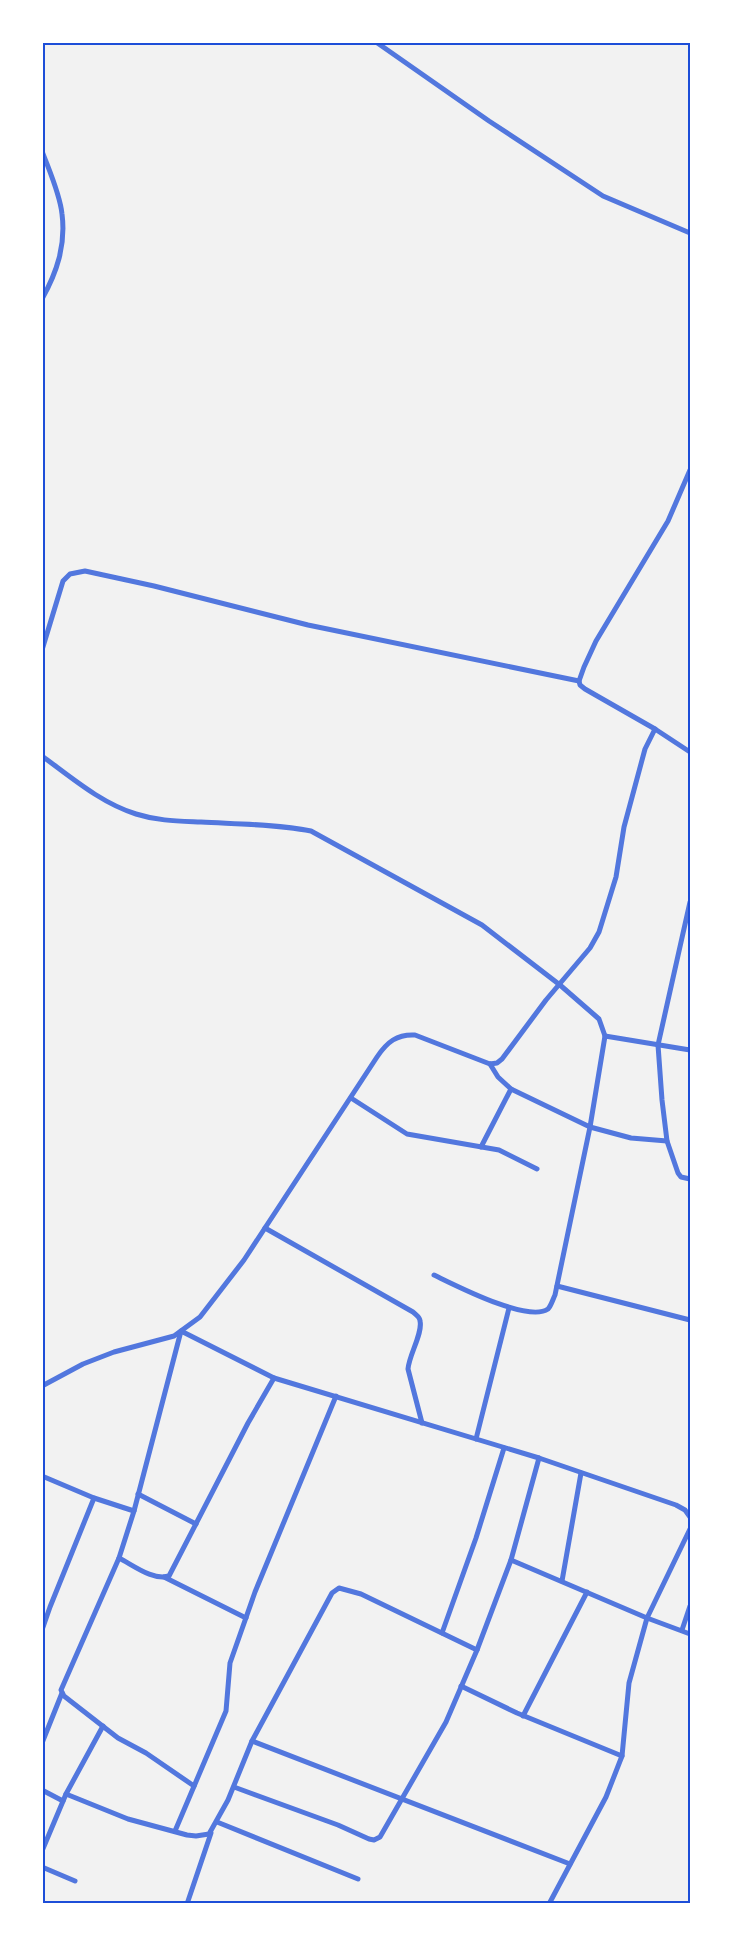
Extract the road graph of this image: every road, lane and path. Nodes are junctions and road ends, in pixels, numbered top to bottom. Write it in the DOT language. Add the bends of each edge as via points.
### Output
graph roads {
  1 [pos="376,43"];
  2 [pos="42,151"];
  3 [pos="690,233"];
  4 [pos="42,299"];
  5 [pos="690,470"];
  6 [pos="42,650"];
  7 [pos="580,681"];
  8 [pos="655,729"];
  9 [pos="690,752"];
  10 [pos="42,756"];
  11 [pos="690,902"];
  12 [pos="560,985"];
  13 [pos="605,1036"];
  14 [pos="658,1045"];
  15 [pos="690,1050"];
  16 [pos="490,1064"];
  17 [pos="511,1089"];
  18 [pos="351,1098"];
  19 [pos="590,1127"];
  20 [pos="667,1141"];
  21 [pos="481,1147"];
  22 [pos="536,1169"];
  23 [pos="690,1179"];
  24 [pos="265,1228"];
  25 [pos="434,1276"];
  26 [pos="557,1286"];
  27 [pos="510,1308"];
  28 [pos="690,1320"];
  29 [pos="181,1331"];
  30 [pos="274,1378"];
  31 [pos="42,1386"];
  32 [pos="336,1396"];
  33 [pos="422,1423"];
  34 [pos="476,1439"];
  35 [pos="504,1448"];
  36 [pos="539,1458"];
  37 [pos="581,1473"];
  38 [pos="42,1476"];
  39 [pos="138,1494"];
  40 [pos="94,1498"];
  41 [pos="134,1511"];
  42 [pos="690,1517"];
  43 [pos="196,1524"];
  44 [pos="690,1529"];
  45 [pos="119,1558"];
  46 [pos="510,1560"];
  47 [pos="163,1577"];
  48 [pos="562,1581"];
  49 [pos="587,1592"];
  50 [pos="690,1606"];
  51 [pos="246,1618"];
  52 [pos="647,1618"];
  53 [pos="42,1630"];
  54 [pos="682,1630"];
  55 [pos="442,1633"];
  56 [pos="690,1634"];
  57 [pos="478,1650"];
  58 [pos="461,1686"];
  59 [pos="62,1694"];
  60 [pos="523,1716"];
  61 [pos="103,1726"];
  62 [pos="252,1741"];
  63 [pos="42,1743"];
  64 [pos="622,1756"];
  65 [pos="194,1786"];
  66 [pos="234,1787"];
  67 [pos="42,1790"];
  68 [pos="66,1794"];
  69 [pos="402,1800"];
  70 [pos="63,1801"];
  71 [pos="217,1822"];
  72 [pos="175,1831"];
  73 [pos="211,1832"];
  74 [pos="42,1851"];
  75 [pos="570,1864"];
  76 [pos="42,1867"];
  77 [pos="358,1879"];
  78 [pos="75,1881"];
  79 [pos="187,1904"];
  80 [pos="548,1904"];
  1 -- 3 [label="street" via="603,196"];
  2 -- 4 [label="street" via="62,212 63,233 58,267"];
  5 -- 7 [label="street" via="668,521 596,641"];
  6 -- 7 [label="street" via="63,581 70,574 82,570 308,625"];
  7 -- 8 [label="street" via="585,689"];
  8 -- 9 [label="street"];
  8 -- 12 [label="street" via="645,749 624,826 616,877 599,932"];
  10 -- 12 [label="street" via="96,795 134,814 172,822 290,827 311,831 482,925"];
  11 -- 14 [label="street"];
  12 -- 13 [label="street" via="596,1014"];
  12 -- 16 [label="street" via="502,1059"];
  13 -- 14 [label="street"];
  13 -- 19 [label="street"];
  14 -- 15 [label="street"];
  14 -- 20 [label="street"];
  16 -- 17 [label="street"];
  16 -- 18 [label="street" via="415,1035 396,1037 383,1048"];
  17 -- 19 [label="street"];
  17 -- 21 [label="street"];
  18 -- 21 [label="street" via="406,1134"];
  18 -- 24 [label="street"];
  19 -- 20 [label="street" via="632,1138"];
  19 -- 26 [label="street"];
  20 -- 23 [label="street" via="678,1173"];
  21 -- 22 [label="street" via="504,1151"];
  24 -- 29 [label="street" via="208,1308"];
  24 -- 33 [label="street" via="420,1318 408,1369"];
  25 -- 27 [label="street"];
  26 -- 27 [label="street" via="546,1310 531,1312"];
  26 -- 28 [label="street"];
  27 -- 34 [label="street"];
  29 -- 30 [label="street"];
  29 -- 31 [label="street" via="174,1336 83,1364"];
  29 -- 39 [label="street"];
  30 -- 32 [label="street"];
  30 -- 43 [label="street"];
  32 -- 33 [label="street"];
  32 -- 51 [label="street"];
  33 -- 34 [label="street"];
  34 -- 35 [label="street"];
  35 -- 36 [label="street"];
  35 -- 55 [label="street"];
  36 -- 37 [label="street"];
  36 -- 46 [label="street"];
  37 -- 42 [label="street" via="676,1505"];
  37 -- 48 [label="street"];
  38 -- 40 [label="street"];
  39 -- 41 [label="street"];
  39 -- 43 [label="street"];
  40 -- 41 [label="street"];
  40 -- 53 [label="street"];
  41 -- 45 [label="street"];
  43 -- 47 [label="street" via="169,1576"];
  44 -- 52 [label="street"];
  45 -- 47 [label="street" via="152,1575"];
  45 -- 59 [label="street" via="61,1687"];
  46 -- 48 [label="street"];
  46 -- 57 [label="street"];
  47 -- 51 [label="street"];
  48 -- 49 [label="street"];
  49 -- 52 [label="street"];
  49 -- 60 [label="street"];
  50 -- 54 [label="street"];
  51 -- 65 [label="street" via="230,1663 226,1711"];
  52 -- 54 [label="street"];
  52 -- 64 [label="street" via="629,1683"];
  54 -- 56 [label="street"];
  55 -- 57 [label="street"];
  55 -- 62 [label="street" via="361,1594 336,1588"];
  57 -- 58 [label="street"];
  58 -- 60 [label="street"];
  58 -- 69 [label="street" via="446,1722"];
  59 -- 61 [label="street"];
  59 -- 63 [label="street"];
  60 -- 64 [label="street"];
  61 -- 65 [label="street"];
  61 -- 68 [label="street"];
  62 -- 66 [label="street"];
  62 -- 69 [label="street"];
  64 -- 75 [label="street" via="606,1797"];
  65 -- 72 [label="street"];
  66 -- 69 [label="street" via="374,1840 382,1835"];
  66 -- 71 [label="street"];
  67 -- 70 [label="street"];
  68 -- 70 [label="street"];
  68 -- 72 [label="street" via="128,1819"];
  69 -- 75 [label="street"];
  70 -- 74 [label="street"];
  71 -- 73 [label="street"];
  71 -- 77 [label="street"];
  72 -- 73 [label="street" via="196,1836"];
  73 -- 79 [label="street"];
  75 -- 80 [label="street"];
  76 -- 78 [label="street"];
}
